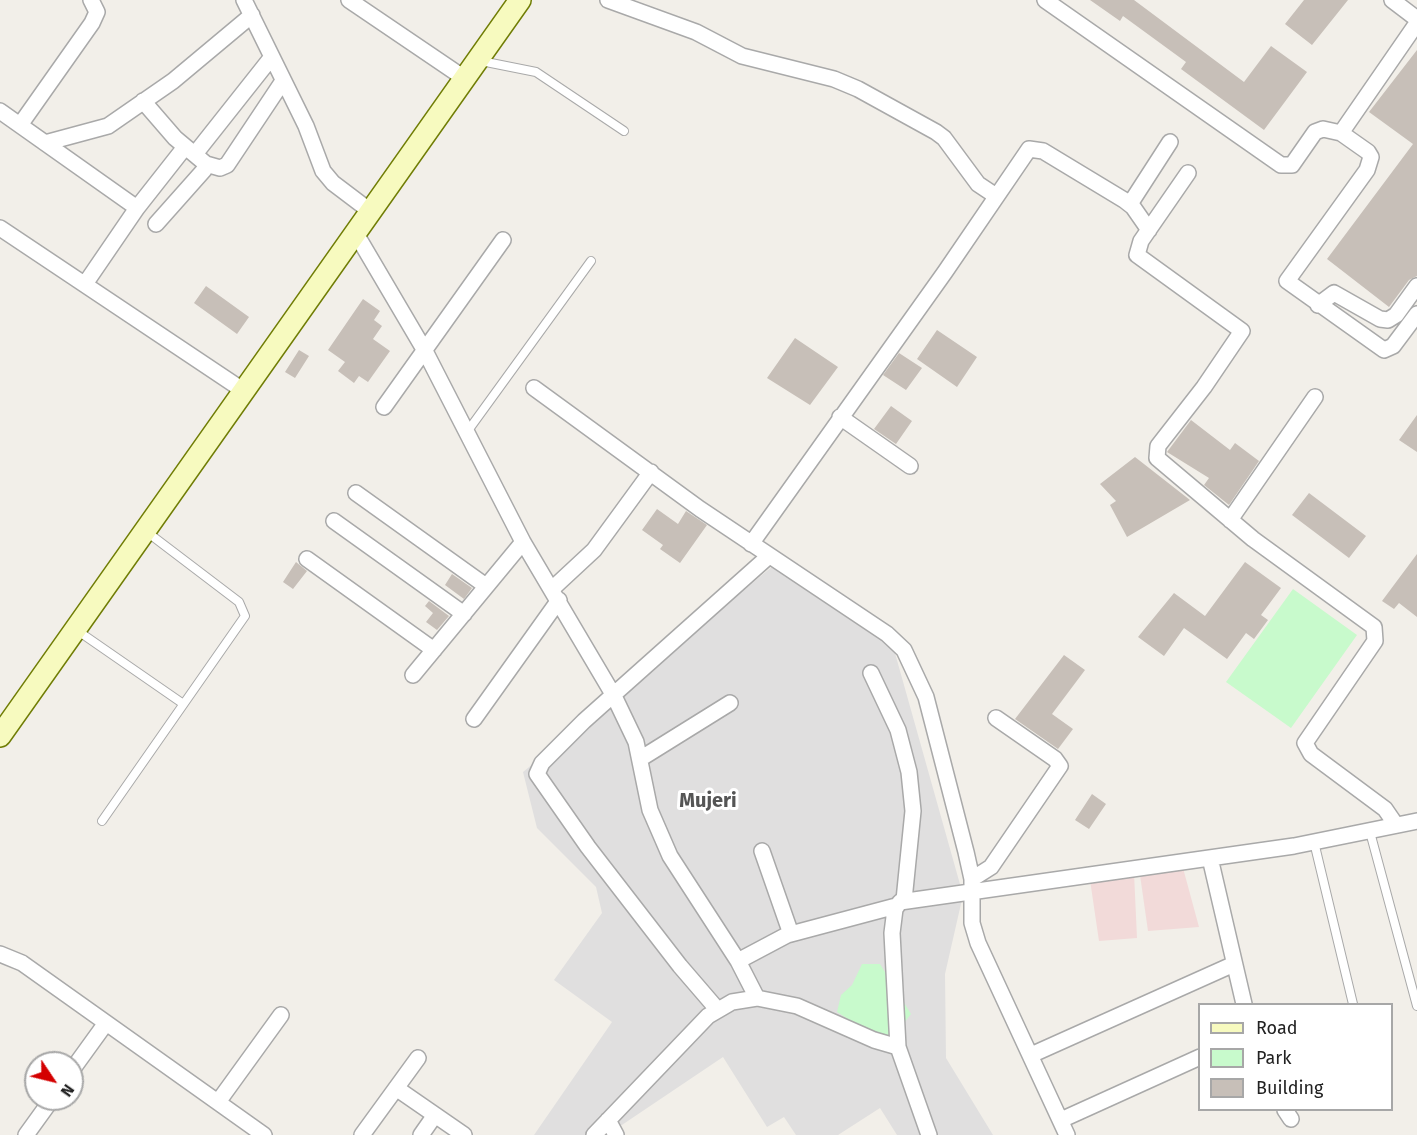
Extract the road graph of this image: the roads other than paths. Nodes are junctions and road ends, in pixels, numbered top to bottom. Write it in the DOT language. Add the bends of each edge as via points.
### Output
graph roads {
  1 [pos="92,0"];
  2 [pos="244,0"];
  3 [pos="350,0"];
  4 [pos="520,0"];
  5 [pos="608,0"];
  6 [pos="1046,0"];
  7 [pos="1392,0"];
  8 [pos="252,15"];
  9 [pos="1417,21"];
  10 [pos="272,58"];
  11 [pos="477,60"];
  12 [pos="464,78"];
  13 [pos="283,81"];
  14 [pos="143,101"];
  15 [pos="0,111"];
  16 [pos="20,125"];
  17 [pos="624,131"];
  18 [pos="1341,133"];
  19 [pos="1170,142"];
  20 [pos="45,143"];
  21 [pos="195,155"];
  22 [pos="1188,173"];
  23 [pos="996,196"];
  24 [pos="1130,204"];
  25 [pos="137,208"];
  26 [pos="370,211"];
  27 [pos="156,224"];
  28 [pos="0,228"];
  29 [pos="1149,230"];
  30 [pos="355,232"];
  31 [pos="503,240"];
  32 [pos="591,261"];
  33 [pos="85,284"];
  34 [pos="1417,286"];
  35 [pos="1318,305"];
  36 [pos="1417,315"];
  37 [pos="425,351"];
  38 [pos="534,388"];
  39 [pos="244,391"];
  40 [pos="1315,397"];
  41 [pos="384,407"];
  42 [pos="840,417"];
  43 [pos="466,432"];
  44 [pos="910,465"];
  45 [pos="651,472"];
  46 [pos="356,493"];
  47 [pos="1230,520"];
  48 [pos="334,521"];
  49 [pos="146,531"];
  50 [pos="523,542"];
  51 [pos="750,544"];
  52 [pos="769,556"];
  53 [pos="308,559"];
  54 [pos="486,586"];
  55 [pos="555,595"];
  56 [pos="464,614"];
  57 [pos="76,630"];
  58 [pos="434,650"];
  59 [pos="871,674"];
  60 [pos="413,675"];
  61 [pos="614,696"];
  62 [pos="730,703"];
  63 [pos="182,704"];
  64 [pos="996,718"];
  65 [pos="474,719"];
  66 [pos="0,736"];
  67 [pos="640,759"];
  68 [pos="102,821"];
  69 [pos="1417,821"];
  70 [pos="1396,825"];
  71 [pos="1370,832"];
  72 [pos="1314,842"];
  73 [pos="762,851"];
  74 [pos="1210,858"];
  75 [pos="972,884"];
  76 [pos="900,903"];
  77 [pos="791,933"];
  78 [pos="0,954"];
  79 [pos="738,961"];
  80 [pos="1234,964"];
  81 [pos="758,998"];
  82 [pos="1244,1003"];
  83 [pos="1353,1003"];
  84 [pos="1417,1006"];
  85 [pos="717,1009"];
  86 [pos="281,1015"];
  87 [pos="106,1023"];
  88 [pos="898,1047"];
  89 [pos="84,1053"];
  90 [pos="1031,1055"];
  91 [pos="418,1058"];
  92 [pos="1198,1058"];
  93 [pos="396,1088"];
  94 [pos="218,1102"];
  95 [pos="43,1111"];
  96 [pos="435,1115"];
  97 [pos="608,1120"];
  98 [pos="1061,1120"];
  99 [pos="26,1135"];
  100 [pos="264,1135"];
  101 [pos="362,1135"];
  102 [pos="421,1135"];
  103 [pos="464,1135"];
  104 [pos="594,1135"];
  105 [pos="616,1135"];
  106 [pos="928,1135"];
  107 [pos="1067,1135"];
  1 -- 16 [label="street" via="96,12 92,23"];
  2 -- 8 [label="street"];
  3 -- 12 [label="street"];
  4 -- 11 [label="street"];
  5 -- 23 [label="street" via="696,32 742,56 848,83 944,138 978,184"];
  6 -- 18 [label="street" via="1281,165 1292,165 1318,130"];
  7 -- 9 [label="street"];
  8 -- 10 [label="street"];
  8 -- 14 [label="street"];
  9 -- 18 [label="street"];
  10 -- 13 [label="street"];
  10 -- 21 [label="street"];
  11 -- 12 [label="street"];
  11 -- 17 [label="lane" via="536,72"];
  12 -- 26 [label="street"];
  13 -- 21 [label="street" via="227,165 220,168"];
  13 -- 26 [label="street" via="323,171"];
  14 -- 20 [label="street" via="108,126"];
  14 -- 21 [label="street"];
  15 -- 16 [label="street"];
  16 -- 20 [label="street"];
  18 -- 35 [label="street" via="1368,152 1371,162 1287,281"];
  19 -- 24 [label="street"];
  20 -- 25 [label="street"];
  21 -- 25 [label="street"];
  21 -- 27 [label="street" via="204,170"];
  22 -- 29 [label="street"];
  23 -- 24 [label="street" via="1024,152 1039,148"];
  23 -- 42 [label="street"];
  24 -- 29 [label="street"];
  25 -- 33 [label="street"];
  26 -- 30 [label="street"];
  28 -- 33 [label="street"];
  29 -- 47 [label="street" via="1136,251 1140,258 1242,331 1156,453 1161,463"];
  30 -- 37 [label="street"];
  30 -- 39 [label="street"];
  31 -- 37 [label="street"];
  32 -- 43 [label="lane"];
  33 -- 39 [label="street"];
  34 -- 35 [label="street" via="1388,320 1339,294 1330,294"];
  35 -- 36 [label="street" via="1384,350 1393,346"];
  37 -- 41 [label="street"];
  37 -- 43 [label="street"];
  38 -- 45 [label="street"];
  39 -- 49 [label="street"];
  40 -- 47 [label="street"];
  42 -- 44 [label="street"];
  42 -- 51 [label="street"];
  43 -- 50 [label="street"];
  45 -- 51 [label="street"];
  45 -- 55 [label="street" via="594,550"];
  46 -- 54 [label="street"];
  47 -- 70 [label="street" via="1374,627 1375,641 1305,743 1311,754 1385,809"];
  48 -- 56 [label="street"];
  49 -- 57 [label="street"];
  49 -- 63 [label="lane" via="245,610 242,622"];
  50 -- 54 [label="street"];
  50 -- 55 [label="street"];
  51 -- 52 [label="street"];
  52 -- 61 [label="street"];
  52 -- 75 [label="street" via="887,634 904,650 926,697"];
  53 -- 58 [label="street"];
  54 -- 56 [label="street"];
  55 -- 61 [label="street"];
  55 -- 65 [label="street"];
  56 -- 58 [label="street"];
  57 -- 63 [label="lane"];
  57 -- 66 [label="street"];
  58 -- 60 [label="street"];
  59 -- 76 [label="street" via="898,730 909,772 913,810"];
  61 -- 67 [label="street"];
  61 -- 85 [label="street" via="542,763 537,774 595,856"];
  62 -- 67 [label="street"];
  63 -- 68 [label="lane"];
  64 -- 75 [label="street" via="1060,766 991,867"];
  67 -- 79 [label="street" via="650,810 670,856"];
  69 -- 70 [label="street"];
  70 -- 71 [label="street"];
  71 -- 72 [label="street"];
  71 -- 84 [label="lane"];
  72 -- 74 [label="street"];
  72 -- 83 [label="lane"];
  73 -- 77 [label="street"];
  74 -- 75 [label="street"];
  74 -- 80 [label="street"];
  75 -- 76 [label="street"];
  75 -- 90 [label="street" via="971,911 978,943"];
  76 -- 77 [label="street"];
  76 -- 88 [label="street" via="891,960"];
  77 -- 79 [label="street"];
  78 -- 87 [label="street" via="22,963"];
  79 -- 81 [label="street"];
  80 -- 82 [label="street"];
  80 -- 90 [label="street"];
  81 -- 85 [label="street"];
  81 -- 88 [label="street" via="814,1012"];
  85 -- 97 [label="street"];
  86 -- 94 [label="street"];
  87 -- 89 [label="street"];
  87 -- 94 [label="street"];
  88 -- 106 [label="street"];
  90 -- 98 [label="street"];
  91 -- 93 [label="street"];
  92 -- 98 [label="street"];
  93 -- 96 [label="street"];
  93 -- 101 [label="street"];
  94 -- 100 [label="street"];
  95 -- 99 [label="street"];
  96 -- 102 [label="street"];
  96 -- 103 [label="street"];
  97 -- 104 [label="street"];
  97 -- 105 [label="street"];
  98 -- 107 [label="street"];
}
